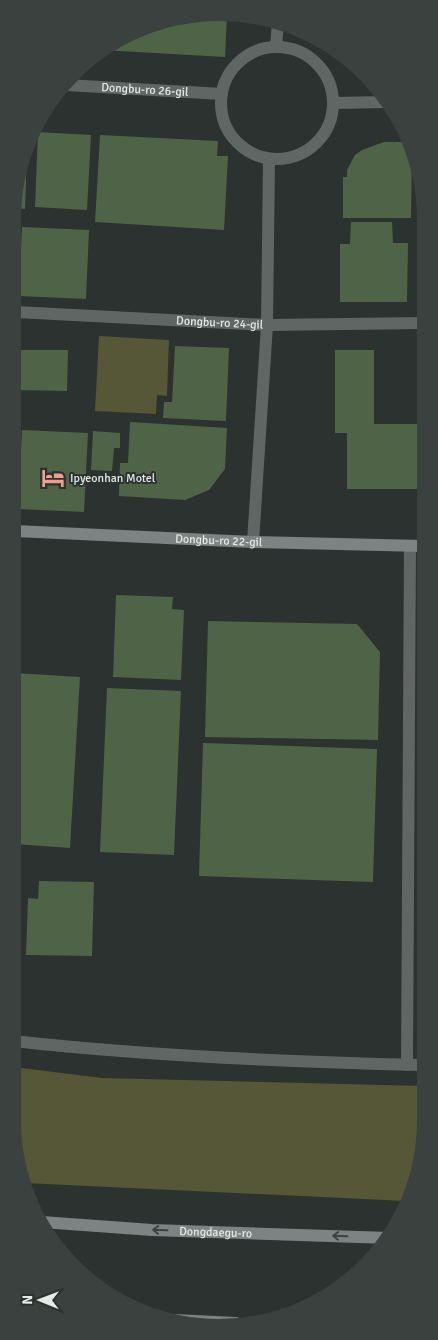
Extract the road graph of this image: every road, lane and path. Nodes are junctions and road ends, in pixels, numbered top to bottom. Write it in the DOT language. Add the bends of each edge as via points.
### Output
graph roads {
  1 [pos="277,30"];
  2 [pos="276,47"];
  3 [pos="72,86"];
  4 [pos="222,94"];
  5 [pos="378,102"];
  6 [pos="334,103"];
  7 [pos="269,159"];
  8 [pos="21,312"];
  9 [pos="417,323"];
  10 [pos="267,325"];
  11 [pos="21,531"];
  12 [pos="253,542"];
  13 [pos="417,546"];
  14 [pos="21,1042"];
  15 [pos="407,1065"];
  16 [pos="417,1065"];
  17 [pos="50,1223"];
  18 [pos="378,1238"];
  1 -- 2 [label="street"];
  2 -- 4 [label="street" via="257,51 240,61 228,76"];
  2 -- 6 [label="street" via="293,49 321,68 330,82"];
  3 -- 4 [label="street, Dongbu-ro 26-gil"];
  4 -- 7 [label="street" via="222,112 238,144 252,154"];
  5 -- 6 [label="street"];
  6 -- 7 [label="street" via="326,131 316,144 302,154 286,159"];
  7 -- 10 [label="street"];
  8 -- 10 [label="street, Dongbu-ro 24-gil"];
  9 -- 10 [label="street, Dongbu-ro 24-gil"];
  10 -- 12 [label="street"];
  11 -- 12 [label="main road, Dongbu-ro 22-gil"];
  12 -- 13 [label="main road, Dongbu-ro 22-gil"];
  13 -- 15 [label="street"];
  14 -- 15 [label="street" via="314,1063"];
  15 -- 16 [label="street"];
  18 -- 17 [label="main road, Dongdaegu-ro, one-way" via="152,1230"];
}
